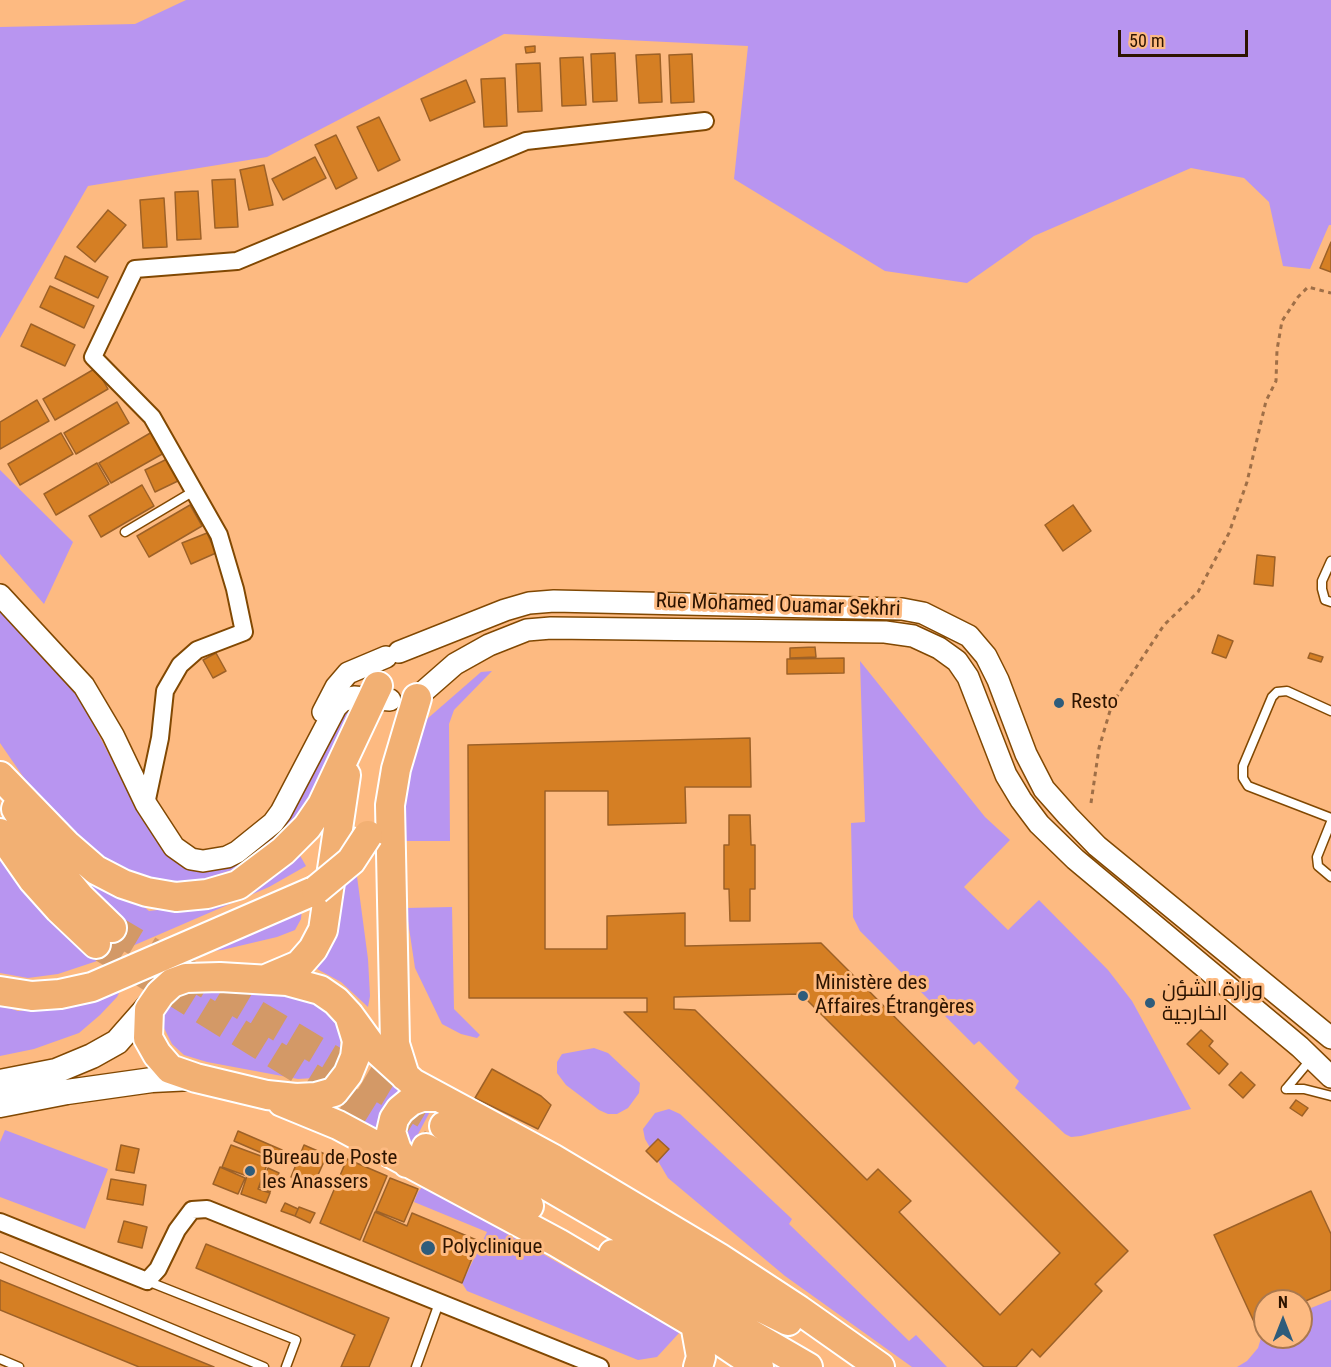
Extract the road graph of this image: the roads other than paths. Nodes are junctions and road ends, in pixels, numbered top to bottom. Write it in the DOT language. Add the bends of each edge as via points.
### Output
graph roads {
  1 [pos="705,121"];
  2 [pos="194,491"];
  3 [pos="125,532"];
  4 [pos="1331,561"];
  5 [pos="0,595"];
  6 [pos="1331,602"];
  7 [pos="392,654"];
  8 [pos="399,699"];
  9 [pos="1331,711"];
  10 [pos="353,741"];
  11 [pos="0,776"];
  12 [pos="0,781"];
  13 [pos="146,804"];
  14 [pos="1331,818"];
  15 [pos="1331,822"];
  16 [pos="0,833"];
  17 [pos="253,839"];
  18 [pos="1331,877"];
  19 [pos="265,980"];
  20 [pos="0,991"];
  21 [pos="160,994"];
  22 [pos="393,1003"];
  23 [pos="1331,1038"];
  24 [pos="362,1051"];
  25 [pos="1312,1058"];
  26 [pos="405,1076"];
  27 [pos="1331,1077"];
  28 [pos="196,1078"];
  29 [pos="0,1082"];
  30 [pos="267,1095"];
  31 [pos="1331,1096"];
  32 [pos="437,1097"];
  33 [pos="0,1106"];
  34 [pos="426,1146"];
  35 [pos="0,1221"];
  36 [pos="0,1257"];
  37 [pos="147,1281"];
  38 [pos="439,1303"];
  39 [pos="695,1324"];
  40 [pos="0,1359"];
  41 [pos="879,1366"];
  42 [pos="19,1367"];
  43 [pos="264,1367"];
  44 [pos="286,1367"];
  45 [pos="416,1367"];
  46 [pos="600,1367"];
  47 [pos="698,1367"];
  48 [pos="759,1367"];
  49 [pos="808,1367"];
  1 -- 2 [label="street" via="526,141 237,261 135,269 93,357 152,417"];
  2 -- 3 [label="lane"];
  2 -- 13 [label="street" via="219,535 244,632 198,650 180,665 165,691"];
  4 -- 6 [label="lane" via="1322,589 1325,600"];
  5 -- 13 [label="street" via="84,686"];
  7 -- 8 [label="street" via="377,670"];
  7 -- 8 [label="street" via="407,652 424,664 428,676"];
  7 -- 17 [label="street, Rue Mohamed Ouamar Sekhri" via="356,668 342,680"];
  7 -- 23 [label="street, Rue Mohamed Ouamar Sekhri" via="505,609 554,601 902,609 923,613 969,636 986,656 1026,754 1044,789 1068,816 1097,846"];
  8 -- 10 [label="highway"];
  8 -- 17 [label="street" via="350,697 339,704 282,812"];
  8 -- 20 [label="highway, bridge" via="368,835 351,861 316,890 92,987 32,996"];
  8 -- 22 [label="highway" via="390,805"];
  8 -- 25 [label="street" via="489,645 527,630 885,632 913,636 957,661 968,677 1006,775 1039,824 1075,859"];
  9 -- 14 [label="lane" via="1287,691 1277,692 1243,766 1243,778 1248,786"];
  10 -- 11 [label="highway" via="322,805 306,827 283,851 238,885 207,894 176,897 147,892 96,870"];
  10 -- 19 [label="highway" via="323,930 299,965"];
  12 -- 16 [label="highway" via="40,848 80,897 104,936 82,932 33,880"];
  13 -- 17 [label="street" via="174,847 191,859 227,857"];
  15 -- 18 [label="lane" via="1317,857 1318,866"];
  19 -- 21 [label="highway" via="186,978 172,983"];
  19 -- 24 [label="highway" via="320,990 336,1001 349,1015"];
  21 -- 28 [label="highway" via="149,1010 148,1038 170,1069"];
  21 -- 29 [label="main road" via="117,1042 92,1056 56,1071"];
  22 -- 24 [label="highway" via="390,1018"];
  22 -- 26 [label="highway" via="395,1044"];
  24 -- 26 [label="highway"];
  24 -- 30 [label="highway" via="334,1092 296,1098"];
  25 -- 27 [label="street"];
  25 -- 31 [label="lane" via="1286,1089"];
  26 -- 32 [label="highway"];
  28 -- 30 [label="highway"];
  28 -- 33 [label="main road" via="67,1092"];
  30 -- 34 [label="highway" via="338,1125"];
  32 -- 34 [label="highway" via="411,1101 394,1119 392,1132 397,1150"];
  32 -- 41 [label="highway" via="552,1158 718,1257"];
  34 -- 39 [label="highway" via="558,1243"];
  34 -- 41 [label="highway"];
  34 -- 49 [label="highway"];
  35 -- 37 [label="street"];
  36 -- 43 [label="lane"];
  37 -- 38 [label="street" via="192,1209 207,1209"];
  37 -- 44 [label="lane" via="296,1340"];
  38 -- 45 [label="lane"];
  38 -- 46 [label="street"];
  39 -- 47 [label="highway"];
  39 -- 48 [label="highway"];
  40 -- 42 [label="lane"];
}
